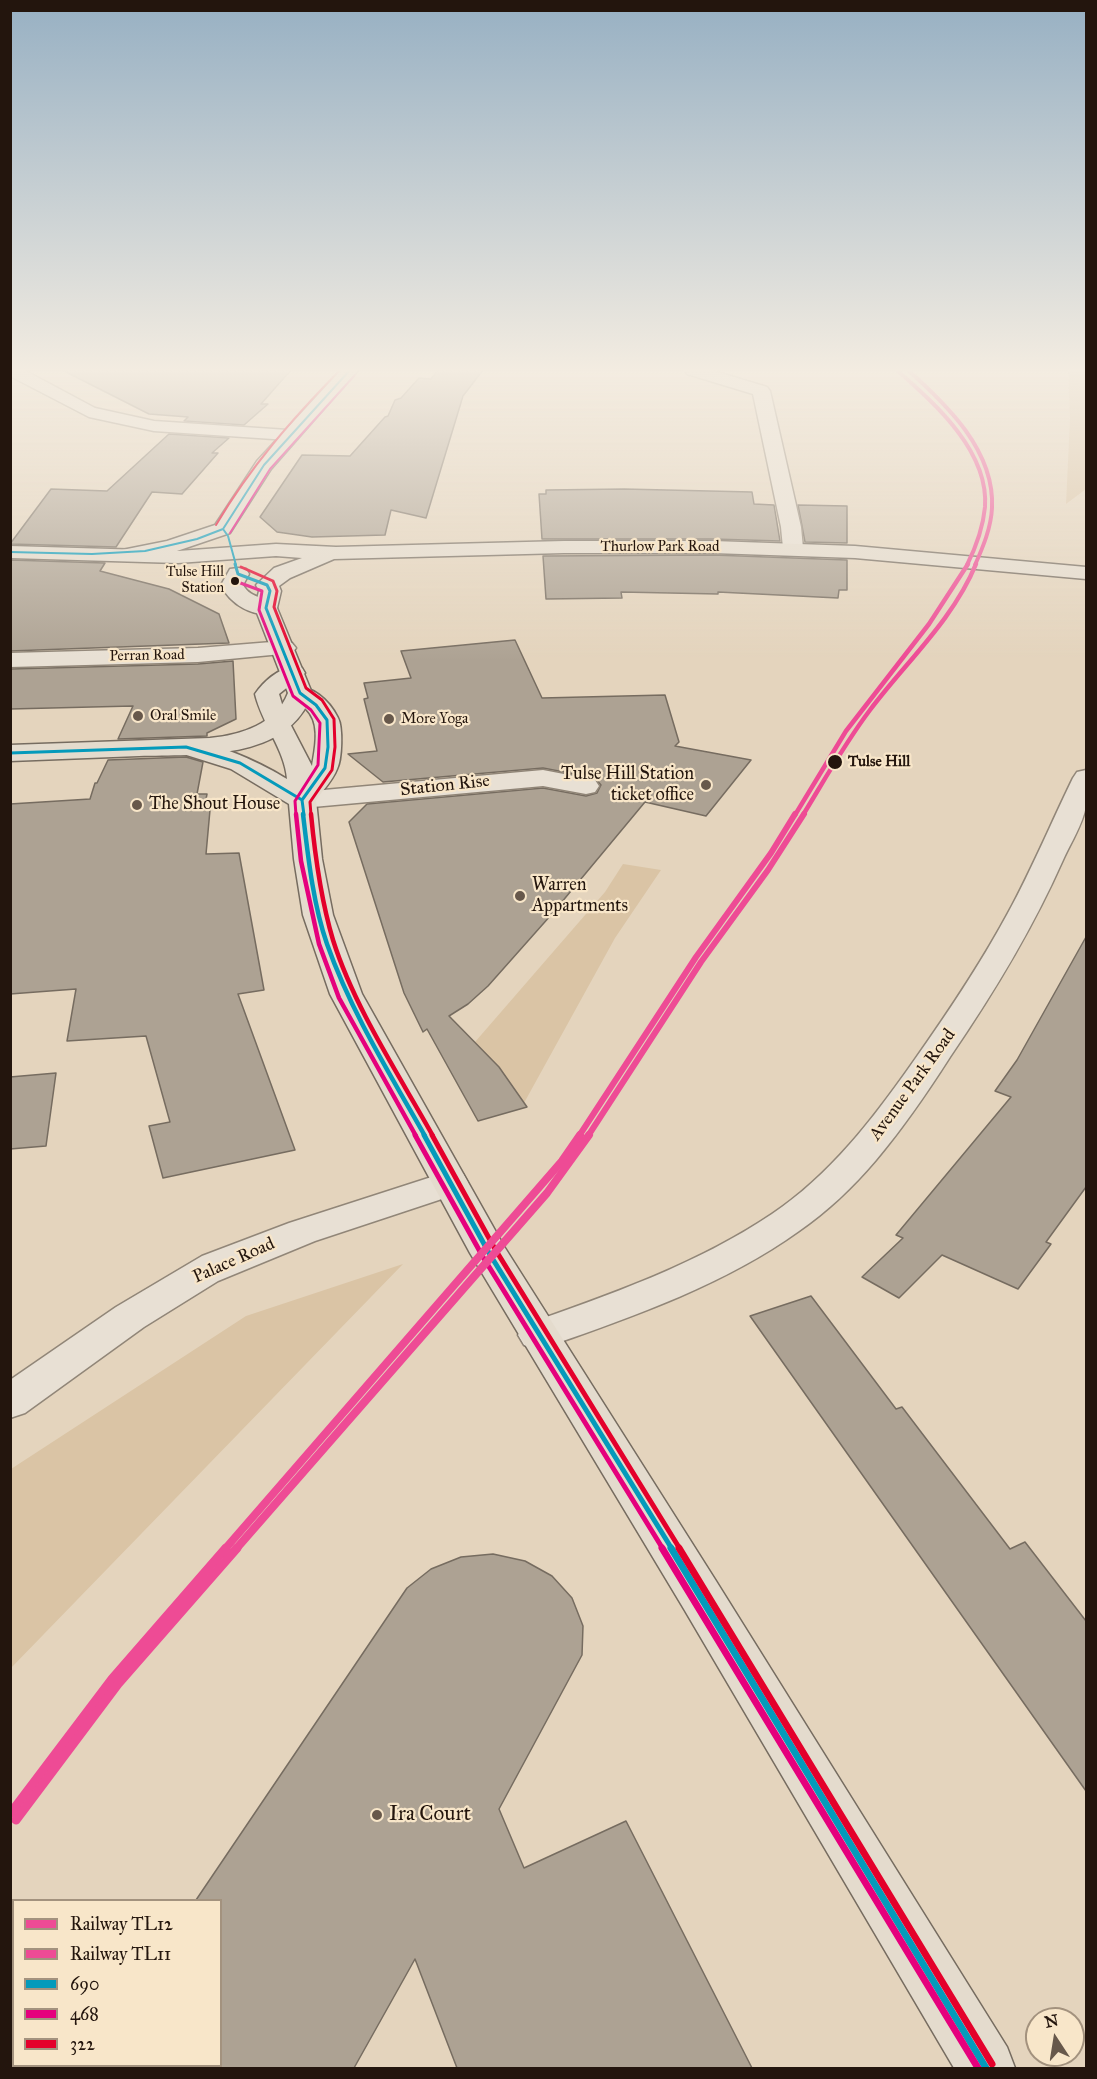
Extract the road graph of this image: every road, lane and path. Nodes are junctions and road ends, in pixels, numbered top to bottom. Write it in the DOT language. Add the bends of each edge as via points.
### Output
graph roads {
  1 [pos="263,467"];
  2 [pos="778,467"];
  3 [pos="224,529"];
  4 [pos="793,548"];
  5 [pos="10,552"];
  6 [pos="336,553"];
  7 [pos="129,554"];
  8 [pos="84,556"];
  9 [pos="235,564"];
  10 [pos="1086,573"];
  11 [pos="267,597"];
  12 [pos="284,648"];
  13 [pos="10,660"];
  14 [pos="297,683"];
  15 [pos="277,725"];
  16 [pos="186,747"];
  17 [pos="10,753"];
  18 [pos="586,786"];
  19 [pos="1083,794"];
  20 [pos="303,800"];
  21 [pos="450,1183"];
  22 [pos="538,1335"];
  23 [pos="25,1391"];
  24 [pos="986,2068"];
  1 -- 3 [label="main road"];
  2 -- 4 [label="street"];
  3 -- 7 [label="main road" via="178,545"];
  3 -- 9 [label="main road"];
  4 -- 6 [label="main road, Thurlow Park Road" via="640,546"];
  4 -- 10 [label="main road, Thurlow Park Road"];
  5 -- 8 [label="main road"];
  6 -- 9 [label="main road, Thurlow Park Road" via="276,550"];
  6 -- 11 [label="main road" via="282,573"];
  7 -- 8 [label="main road"];
  7 -- 9 [label="main road"];
  8 -- 9 [label="main road" via="150,568"];
  9 -- 11 [label="main road" via="235,594 243,601"];
  11 -- 12 [label="main road"];
  12 -- 13 [label="street, Perran Road" via="198,655"];
  12 -- 14 [label="main road"];
  14 -- 15 [label="main road" via="272,687 267,694"];
  14 -- 20 [label="main road" via="327,720 325,768"];
  15 -- 16 [label="main road" via="242,740"];
  15 -- 20 [label="main road" via="299,765"];
  16 -- 17 [label="main road"];
  16 -- 20 [label="main road" via="240,764"];
  18 -- 20 [label="street, Station Rise" via="543,778"];
  19 -- 22 [label="street, Avenue Park Road" via="978,992 893,1118 833,1183 787,1222 729,1257 670,1285"];
  20 -- 21 [label="main road" via="318,915 336,971"];
  21 -- 22 [label="main road"];
  21 -- 23 [label="street, Palace Road" via="232,1258 139,1311"];
  22 -- 24 [label="main road" via="700,1594"];
}
